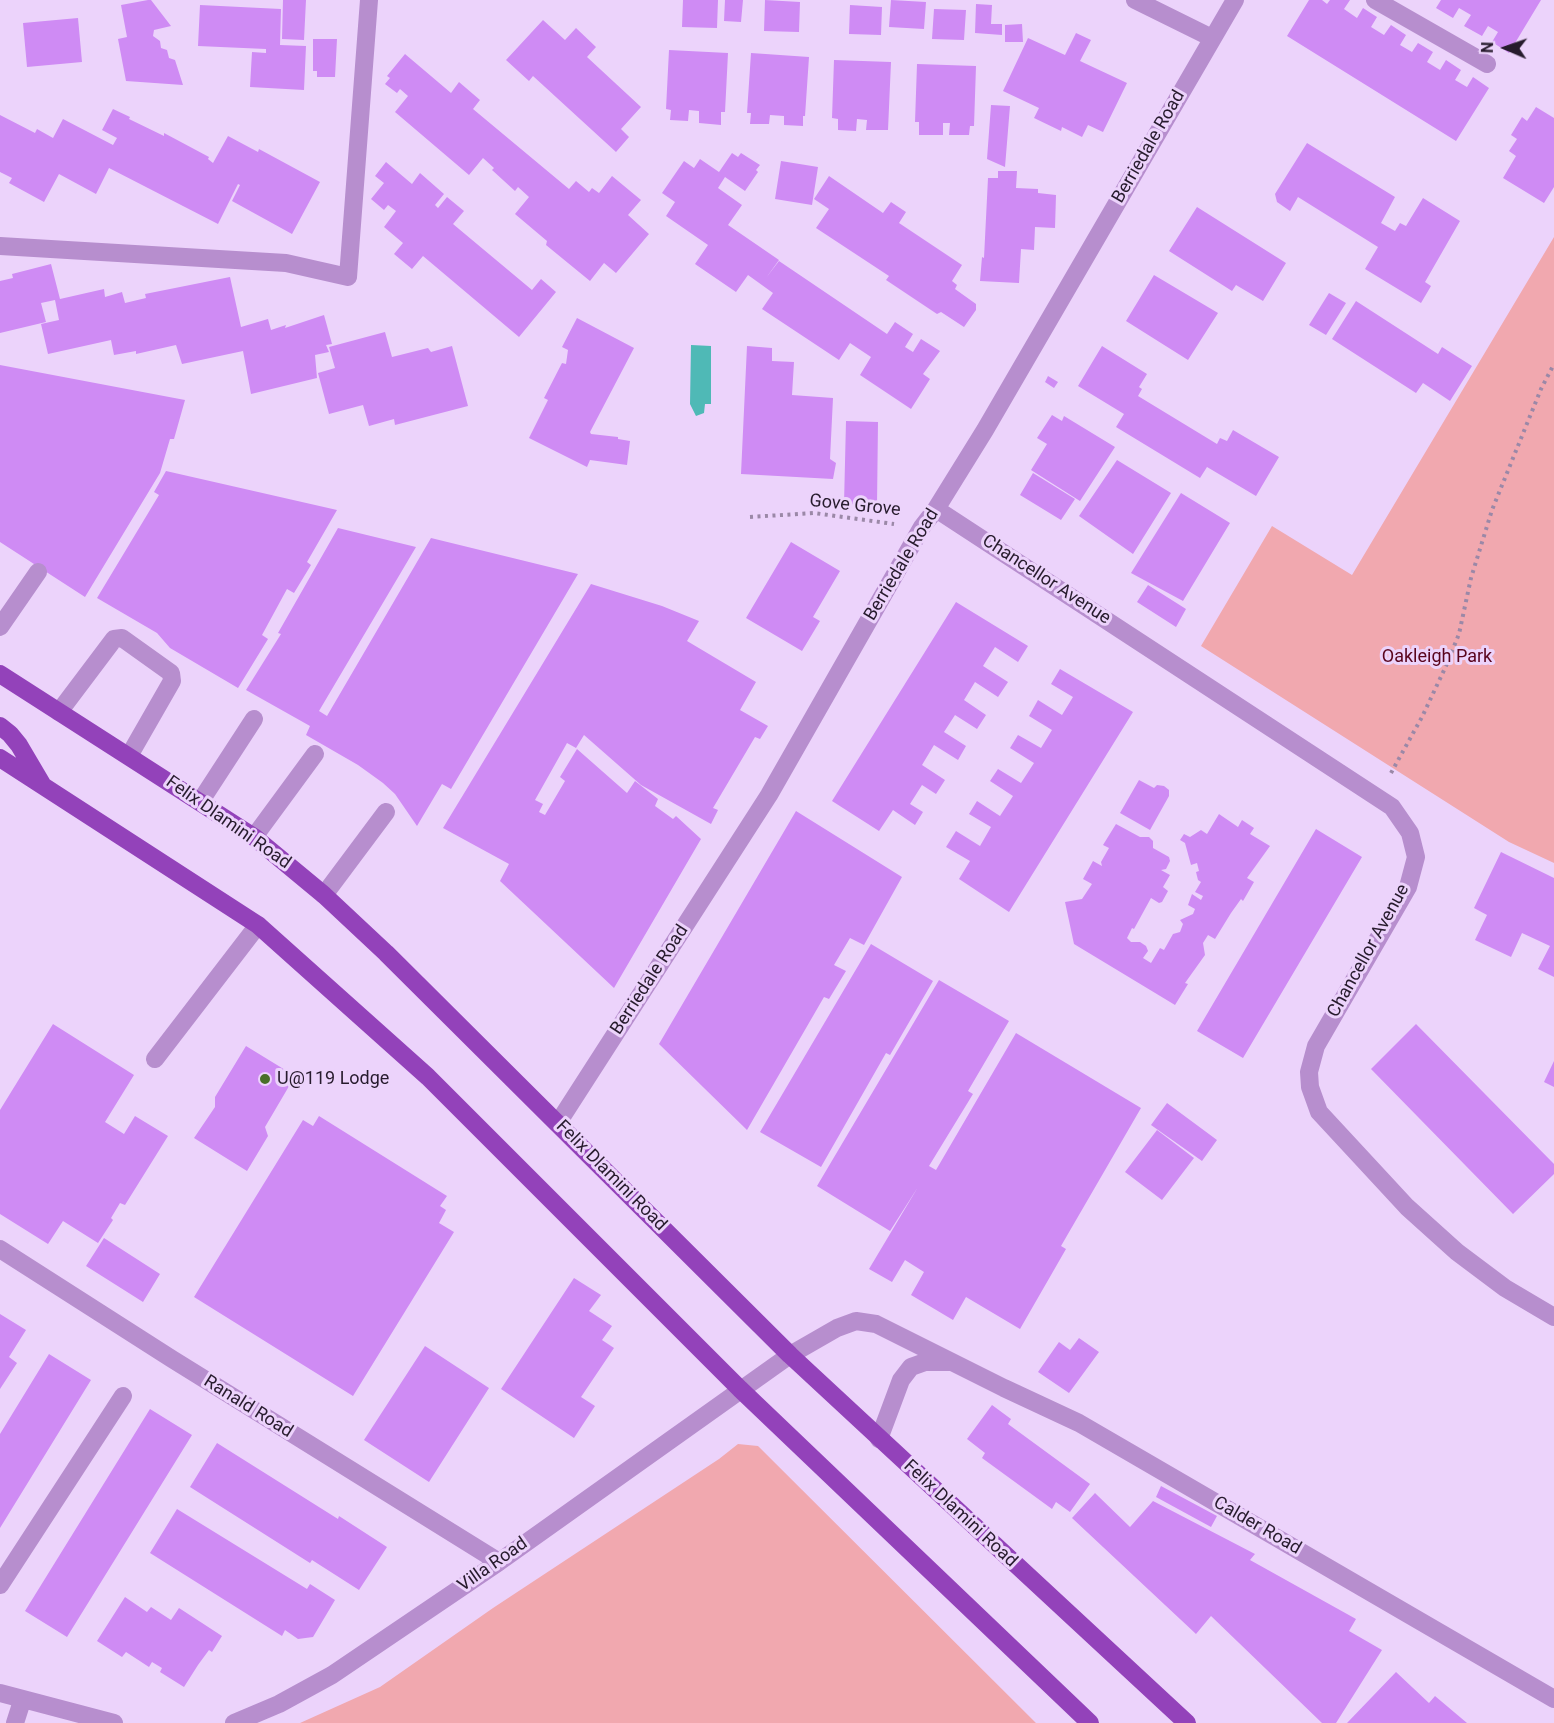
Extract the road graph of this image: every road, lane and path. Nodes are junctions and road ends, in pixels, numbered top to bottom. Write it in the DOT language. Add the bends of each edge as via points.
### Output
graph roads {
  1 [pos="369,0"];
  2 [pos="1135,0"];
  3 [pos="1235,0"];
  4 [pos="1374,0"];
  5 [pos="1212,38"];
  6 [pos="1487,64"];
  7 [pos="0,246"];
  8 [pos="1554,364"];
  9 [pos="936,509"];
  10 [pos="750,517"];
  11 [pos="922,527"];
  12 [pos="38,572"];
  13 [pos="0,627"];
  14 [pos="0,674"];
  15 [pos="59,712"];
  16 [pos="254,719"];
  17 [pos="0,726"];
  18 [pos="315,754"];
  19 [pos="129,756"];
  20 [pos="0,758"];
  21 [pos="45,788"];
  22 [pos="1378,798"];
  23 [pos="200,802"];
  24 [pos="386,812"];
  25 [pos="254,837"];
  26 [pos="324,895"];
  27 [pos="258,925"];
  28 [pos="155,1059"];
  29 [pos="558,1123"];
  30 [pos="0,1249"];
  31 [pos="1554,1317"];
  32 [pos="790,1355"];
  33 [pos="954,1363"];
  34 [pos="740,1389"];
  35 [pos="123,1396"];
  36 [pos="879,1439"];
  37 [pos="499,1562"];
  38 [pos="0,1585"];
  39 [pos="0,1693"];
  40 [pos="1554,1699"];
  41 [pos="22,1701"];
  42 [pos="15,1723"];
  43 [pos="114,1723"];
  44 [pos="234,1723"];
  45 [pos="1090,1723"];
  46 [pos="1187,1723"];
  1 -- 7 [label="street" via="348,277 286,263"];
  2 -- 5 [label="street"];
  3 -- 5 [label="street, Berriedale Road"];
  4 -- 6 [label="street"];
  5 -- 9 [label="street, Berriedale Road"];
  8 -- 22 [label="path" via="1492,510 1446,666"];
  9 -- 11 [label="street, Berriedale Road"];
  9 -- 22 [label="street, Chancellor Avenue"];
  10 -- 11 [label="path, Gove Grove" via="814,513"];
  11 -- 29 [label="street, Berriedale Road" via="769,795"];
  12 -- 13 [label="street"];
  14 -- 15 [label="main road, Felix Dlamini Road"];
  15 -- 19 [label="main road, Felix Dlamini Road"];
  15 -- 19 [label="street" via="114,639 122,638 171,673 172,681"];
  16 -- 23 [label="street"];
  17 -- 21 [label="main road" via="19,745"];
  18 -- 25 [label="street"];
  19 -- 23 [label="main road, Felix Dlamini Road"];
  20 -- 21 [label="main road"];
  21 -- 27 [label="main road"];
  22 -- 31 [label="street, Chancellor Avenue" via="1392,807 1410,833 1416,857 1408,887 1316,1046 1309,1072 1310,1087 1319,1112 1407,1207 1476,1267"];
  23 -- 25 [label="main road, Felix Dlamini Road"];
  24 -- 26 [label="street"];
  25 -- 26 [label="main road, Felix Dlamini Road"];
  26 -- 29 [label="main road, Felix Dlamini Road"];
  27 -- 28 [label="street"];
  27 -- 34 [label="main road" via="428,1077"];
  29 -- 32 [label="main road, Felix Dlamini Road"];
  30 -- 37 [label="street, Ranald Road"];
  32 -- 33 [label="street, Calder Road" via="856,1321 876,1324"];
  32 -- 34 [label="street, Villa Road"];
  32 -- 36 [label="main road, Felix Dlamini Road"];
  33 -- 36 [label="street, Calder Road" via="925,1362 911,1367 901,1380"];
  33 -- 40 [label="street, Calder Road" via="1079,1423"];
  34 -- 37 [label="street, Villa Road"];
  34 -- 45 [label="main road"];
  35 -- 38 [label="street"];
  36 -- 46 [label="main road, Felix Dlamini Road"];
  37 -- 44 [label="street, Villa Road" via="332,1675"];
  39 -- 41 [label="street"];
  41 -- 42 [label="street"];
  41 -- 43 [label="street"];
}
